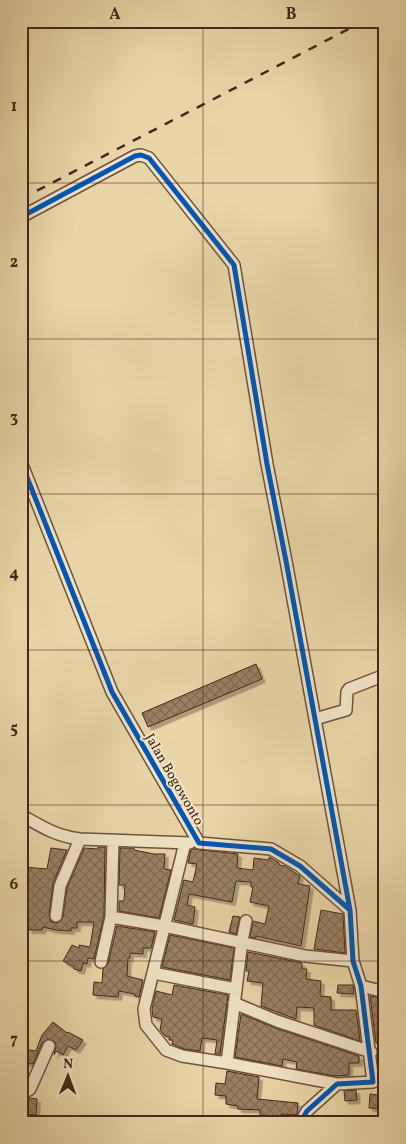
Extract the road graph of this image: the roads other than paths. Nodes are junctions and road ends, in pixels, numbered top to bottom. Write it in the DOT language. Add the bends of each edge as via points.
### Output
graph roads {
  1 [pos="21,217"];
  2 [pos="21,462"];
  3 [pos="385,675"];
  4 [pos="315,719"];
  5 [pos="21,815"];
  6 [pos="80,839"];
  7 [pos="113,840"];
  8 [pos="185,843"];
  9 [pos="199,843"];
  10 [pos="350,910"];
  11 [pos="56,916"];
  12 [pos="111,918"];
  13 [pos="246,922"];
  14 [pos="164,926"];
  15 [pos="242,941"];
  16 [pos="353,961"];
  17 [pos="101,962"];
  18 [pos="153,973"];
  19 [pos="361,986"];
  20 [pos="236,989"];
  21 [pos="385,992"];
  22 [pos="234,1003"];
  23 [pos="49,1046"];
  24 [pos="371,1052"];
  25 [pos="227,1063"];
  26 [pos="337,1084"];
  27 [pos="379,1084"];
  28 [pos="21,1095"];
  29 [pos="303,1123"];
  1 -- 4 [label="street" via="141,155 148,158 234,266"];
  2 -- 9 [label="street, Jalan Bogowonto" via="112,692"];
  3 -- 4 [label="street" via="347,691 346,710"];
  4 -- 10 [label="street"];
  5 -- 6 [label="street" via="54,834"];
  6 -- 7 [label="street"];
  6 -- 11 [label="street" via="60,886"];
  7 -- 8 [label="street"];
  7 -- 12 [label="street"];
  8 -- 9 [label="street"];
  8 -- 14 [label="street"];
  9 -- 10 [label="street, Jalan Bogowonto" via="276,851 300,866"];
  10 -- 16 [label="street"];
  12 -- 14 [label="street"];
  12 -- 17 [label="street"];
  13 -- 15 [label="street"];
  14 -- 15 [label="street"];
  14 -- 18 [label="street"];
  15 -- 16 [label="street" via="305,956"];
  15 -- 20 [label="street"];
  16 -- 19 [label="street"];
  18 -- 20 [label="street"];
  18 -- 25 [label="street" via="144,1015 146,1025 163,1048 182,1056"];
  19 -- 21 [label="street"];
  19 -- 24 [label="street"];
  20 -- 22 [label="street"];
  22 -- 24 [label="street"];
  22 -- 25 [label="street"];
  23 -- 28 [label="street" via="30,1089"];
  24 -- 27 [label="street"];
  25 -- 26 [label="street"];
  26 -- 27 [label="street"];
  26 -- 29 [label="street" via="307,1111"];
}
